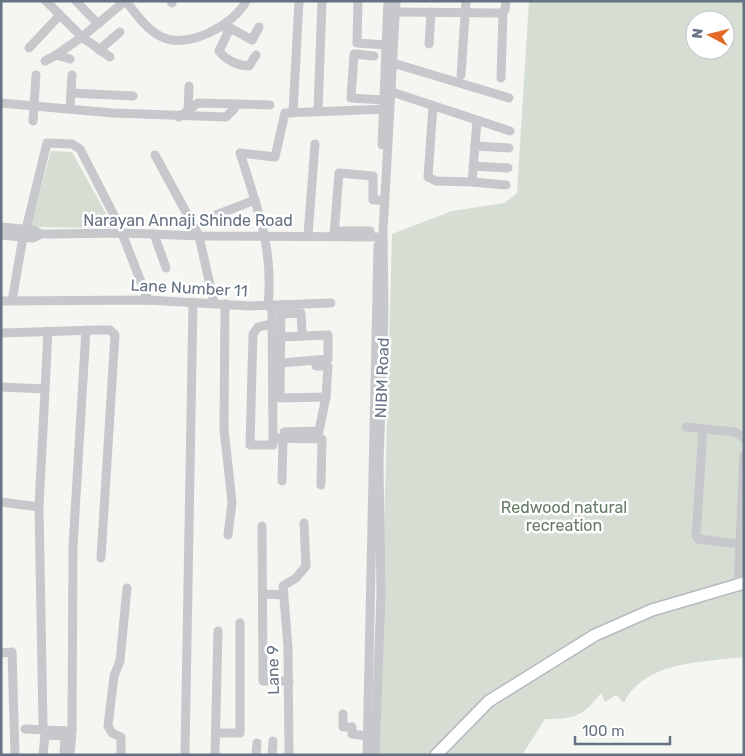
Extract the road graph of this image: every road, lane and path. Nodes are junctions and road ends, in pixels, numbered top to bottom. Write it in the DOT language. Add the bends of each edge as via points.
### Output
graph roads {
  1 [pos="46,1"];
  2 [pos="76,1"];
  3 [pos="126,1"];
  4 [pos="246,1"];
  5 [pos="299,1"];
  6 [pos="322,1"];
  7 [pos="358,1"];
  8 [pos="388,1"];
  9 [pos="396,1"];
  10 [pos="466,1"];
  11 [pos="506,1"];
  12 [pos="395,12"];
  13 [pos="431,12"];
  14 [pos="503,12"];
  15 [pos="466,13"];
  16 [pos="60,15"];
  17 [pos="98,24"];
  18 [pos="259,27"];
  19 [pos="225,28"];
  20 [pos="120,32"];
  21 [pos="82,37"];
  22 [pos="429,44"];
  23 [pos="386,45"];
  24 [pos="29,48"];
  25 [pos="99,50"];
  26 [pos="56,55"];
  27 [pos="256,55"];
  28 [pos="374,56"];
  29 [pos="70,58"];
  30 [pos="110,58"];
  31 [pos="44,61"];
  32 [pos="393,63"];
  33 [pos="36,75"];
  34 [pos="72,75"];
  35 [pos="461,75"];
  36 [pos="501,78"];
  37 [pos="189,86"];
  38 [pos="392,92"];
  39 [pos="71,93"];
  40 [pos="133,96"];
  41 [pos="510,98"];
  42 [pos="1,103"];
  43 [pos="236,104"];
  44 [pos="34,105"];
  45 [pos="270,105"];
  46 [pos="386,106"];
  47 [pos="433,106"];
  48 [pos="70,109"];
  49 [pos="188,110"];
  50 [pos="318,111"];
  51 [pos="293,113"];
  52 [pos="178,117"];
  53 [pos="33,121"];
  54 [pos="477,121"];
  55 [pos="510,131"];
  56 [pos="315,144"];
  57 [pos="475,146"];
  58 [pos="509,148"];
  59 [pos="156,155"];
  60 [pos="473,166"];
  61 [pos="508,168"];
  62 [pos="472,182"];
  63 [pos="506,185"];
  64 [pos="255,200"];
  65 [pos="379,200"];
  66 [pos="216,215"];
  67 [pos="1,227"];
  68 [pos="122,232"];
  69 [pos="25,233"];
  70 [pos="154,234"];
  71 [pos="380,234"];
  72 [pos="1,235"];
  73 [pos="308,235"];
  74 [pos="334,235"];
  75 [pos="199,236"];
  76 [pos="266,236"];
  77 [pos="166,268"];
  78 [pos="148,300"];
  79 [pos="1,301"];
  80 [pos="12,301"];
  81 [pos="193,303"];
  82 [pos="214,303"];
  83 [pos="331,303"];
  84 [pos="226,304"];
  85 [pos="276,308"];
  86 [pos="272,324"];
  87 [pos="86,330"];
  88 [pos="48,331"];
  89 [pos="302,331"];
  90 [pos="1,333"];
  91 [pos="281,337"];
  92 [pos="281,365"];
  93 [pos="1,387"];
  94 [pos="45,389"];
  95 [pos="326,397"];
  96 [pos="686,427"];
  97 [pos="703,429"];
  98 [pos="284,435"];
  99 [pos="273,438"];
  100 [pos="744,438"];
  101 [pos="744,455"];
  102 [pos="282,481"];
  103 [pos="321,485"];
  104 [pos="1,502"];
  105 [pos="40,507"];
  106 [pos="304,523"];
  107 [pos="262,526"];
  108 [pos="228,535"];
  109 [pos="740,544"];
  110 [pos="101,558"];
  111 [pos="741,584"];
  112 [pos="127,588"];
  113 [pos="284,590"];
  114 [pos="263,594"];
  115 [pos="240,623"];
  116 [pos="218,632"];
  117 [pos="1,652"];
  118 [pos="289,681"];
  119 [pos="344,714"];
  120 [pos="25,729"];
  121 [pos="44,730"];
  122 [pos="72,731"];
  123 [pos="57,733"];
  124 [pos="216,733"];
  125 [pos="367,736"];
  126 [pos="273,741"];
  127 [pos="257,742"];
  128 [pos="15,755"];
  129 [pos="44,755"];
  130 [pos="64,755"];
  131 [pos="70,755"];
  132 [pos="121,755"];
  133 [pos="184,755"];
  134 [pos="215,755"];
  135 [pos="256,755"];
  136 [pos="272,755"];
  137 [pos="289,755"];
  138 [pos="367,755"];
  139 [pos="375,755"];
  140 [pos="436,755"];
  1 -- 16 [label="street"];
  2 -- 17 [label="street"];
  3 -- 17 [label="street"];
  3 -- 19 [label="street" via="143,22 163,38 182,40"];
  4 -- 19 [label="street" via="241,12"];
  5 -- 51 [label="street"];
  6 -- 50 [label="street"];
  7 -- 23 [label="street" via="357,43"];
  8 -- 23 [label="street, NIBM Road"];
  9 -- 12 [label="street, NIBM Road"];
  10 -- 15 [label="street"];
  11 -- 14 [label="street"];
  12 -- 13 [label="street"];
  12 -- 32 [label="street, NIBM Road"];
  13 -- 15 [label="street"];
  13 -- 22 [label="street"];
  14 -- 15 [label="street"];
  14 -- 36 [label="street"];
  15 -- 35 [label="street"];
  16 -- 21 [label="street"];
  16 -- 24 [label="street"];
  17 -- 21 [label="street"];
  18 -- 19 [label="street" via="252,40"];
  19 -- 27 [label="street" via="219,51 223,56 241,66 249,66"];
  20 -- 25 [label="street"];
  21 -- 25 [label="street"];
  21 -- 26 [label="street"];
  23 -- 46 [label="street, NIBM Road"];
  25 -- 30 [label="street"];
  26 -- 29 [label="street"];
  26 -- 31 [label="street"];
  28 -- 46 [label="street" via="354,54 351,98"];
  32 -- 38 [label="street, NIBM Road"];
  32 -- 41 [label="street"];
  33 -- 44 [label="street"];
  34 -- 39 [label="street"];
  37 -- 49 [label="street"];
  38 -- 46 [label="street, NIBM Road"];
  38 -- 47 [label="street"];
  39 -- 40 [label="street"];
  39 -- 48 [label="street"];
  42 -- 44 [label="street"];
  43 -- 45 [label="street"];
  43 -- 49 [label="street" via="198,103"];
  43 -- 52 [label="street" via="226,118"];
  44 -- 48 [label="street"];
  44 -- 53 [label="street"];
  46 -- 50 [label="street"];
  46 -- 65 [label="street, NIBM Road"];
  46 -- 71 [label="street, NIBM Road"];
  47 -- 54 [label="street"];
  47 -- 62 [label="street" via="428,177 436,181"];
  48 -- 52 [label="street"];
  49 -- 52 [label="street"];
  50 -- 51 [label="street"];
  51 -- 64 [label="street" via="285,113 275,157 240,153"];
  54 -- 55 [label="street"];
  54 -- 57 [label="street"];
  56 -- 73 [label="street"];
  57 -- 58 [label="street"];
  57 -- 60 [label="street"];
  59 -- 75 [label="street"];
  60 -- 61 [label="street"];
  60 -- 62 [label="street"];
  62 -- 63 [label="street"];
  64 -- 66 [label="street"];
  64 -- 76 [label="street"];
  65 -- 71 [label="street, NIBM Road"];
  65 -- 74 [label="street" via="373,200 373,176 339,173"];
  67 -- 69 [label="street, Narayan Annaji Shinde Road"];
  68 -- 69 [label="street, Narayan Annaji Shinde Road" via="41,234 33,238"];
  68 -- 69 [label="street" via="80,149 72,144 47,143"];
  68 -- 70 [label="street, Narayan Annaji Shinde Road"];
  68 -- 78 [label="street"];
  69 -- 72 [label="street, Narayan Annaji Shinde Road"];
  69 -- 80 [label="street"];
  70 -- 75 [label="street, Narayan Annaji Shinde Road"];
  70 -- 77 [label="street"];
  71 -- 74 [label="street, Narayan Annaji Shinde Road" via="340,238"];
  71 -- 125 [label="street, NIBM Road"];
  71 -- 139 [label="street, NIBM Road" via="384,312 379,470 381,593"];
  73 -- 74 [label="street, Narayan Annaji Shinde Road"];
  73 -- 76 [label="street, Narayan Annaji Shinde Road"];
  75 -- 76 [label="street, Narayan Annaji Shinde Road"];
  75 -- 82 [label="street"];
  76 -- 85 [label="street"];
  78 -- 80 [label="street, Lane Number 11"];
  78 -- 81 [label="street, Lane Number 11"];
  79 -- 80 [label="street, Lane Number 11"];
  81 -- 82 [label="street, Lane Number 11"];
  81 -- 133 [label="street"];
  82 -- 84 [label="street, Lane Number 11"];
  83 -- 85 [label="street"];
  84 -- 85 [label="street, Lane Number 11"];
  84 -- 108 [label="street" via="224,429 232,502"];
  85 -- 86 [label="street"];
  85 -- 89 [label="street" via="301,313"];
  85 -- 91 [label="street"];
  86 -- 99 [label="street"];
  86 -- 99 [label="street" via="258,327 253,334 250,445 273,445"];
  87 -- 88 [label="street"];
  87 -- 110 [label="street" via="110,330 115,335"];
  87 -- 122 [label="street" via="73,546"];
  88 -- 90 [label="street"];
  88 -- 94 [label="street"];
  91 -- 92 [label="street"];
  91 -- 92 [label="street" via="328,335 328,359"];
  92 -- 95 [label="street" via="328,366"];
  92 -- 95 [label="street" via="280,398"];
  93 -- 94 [label="street"];
  94 -- 105 [label="street"];
  95 -- 98 [label="street" via="319,431"];
  96 -- 97 [label="street"];
  97 -- 100 [label="street" via="735,432"];
  97 -- 109 [label="street" via="696,536 698,540"];
  98 -- 99 [label="street"];
  98 -- 102 [label="street"];
  98 -- 103 [label="street" via="322,439"];
  101 -- 109 [label="street"];
  104 -- 105 [label="street"];
  105 -- 121 [label="street"];
  106 -- 113 [label="street" via="306,566"];
  107 -- 114 [label="street"];
  109 -- 111 [label="street"];
  111 -- 140 [label="main road" via="652,610 595,635 489,701"];
  112 -- 132 [label="street" via="120,661 114,676 108,726 112,733 121,737"];
  113 -- 114 [label="street"];
  113 -- 118 [label="street, Lane 9"];
  114 -- 118 [label="street" via="263,681"];
  115 -- 124 [label="street" via="240,733"];
  116 -- 124 [label="street"];
  117 -- 128 [label="street" via="12,652"];
  118 -- 137 [label="street, Lane 9"];
  119 -- 125 [label="street" via="343,727 352,727 352,734"];
  120 -- 121 [label="street"];
  121 -- 123 [label="street"];
  122 -- 123 [label="street"];
  122 -- 131 [label="street"];
  123 -- 129 [label="street" via="45,735"];
  123 -- 130 [label="street" via="65,738"];
  124 -- 134 [label="street"];
  125 -- 138 [label="street, NIBM Road"];
  126 -- 136 [label="street"];
  127 -- 135 [label="street"];
}
